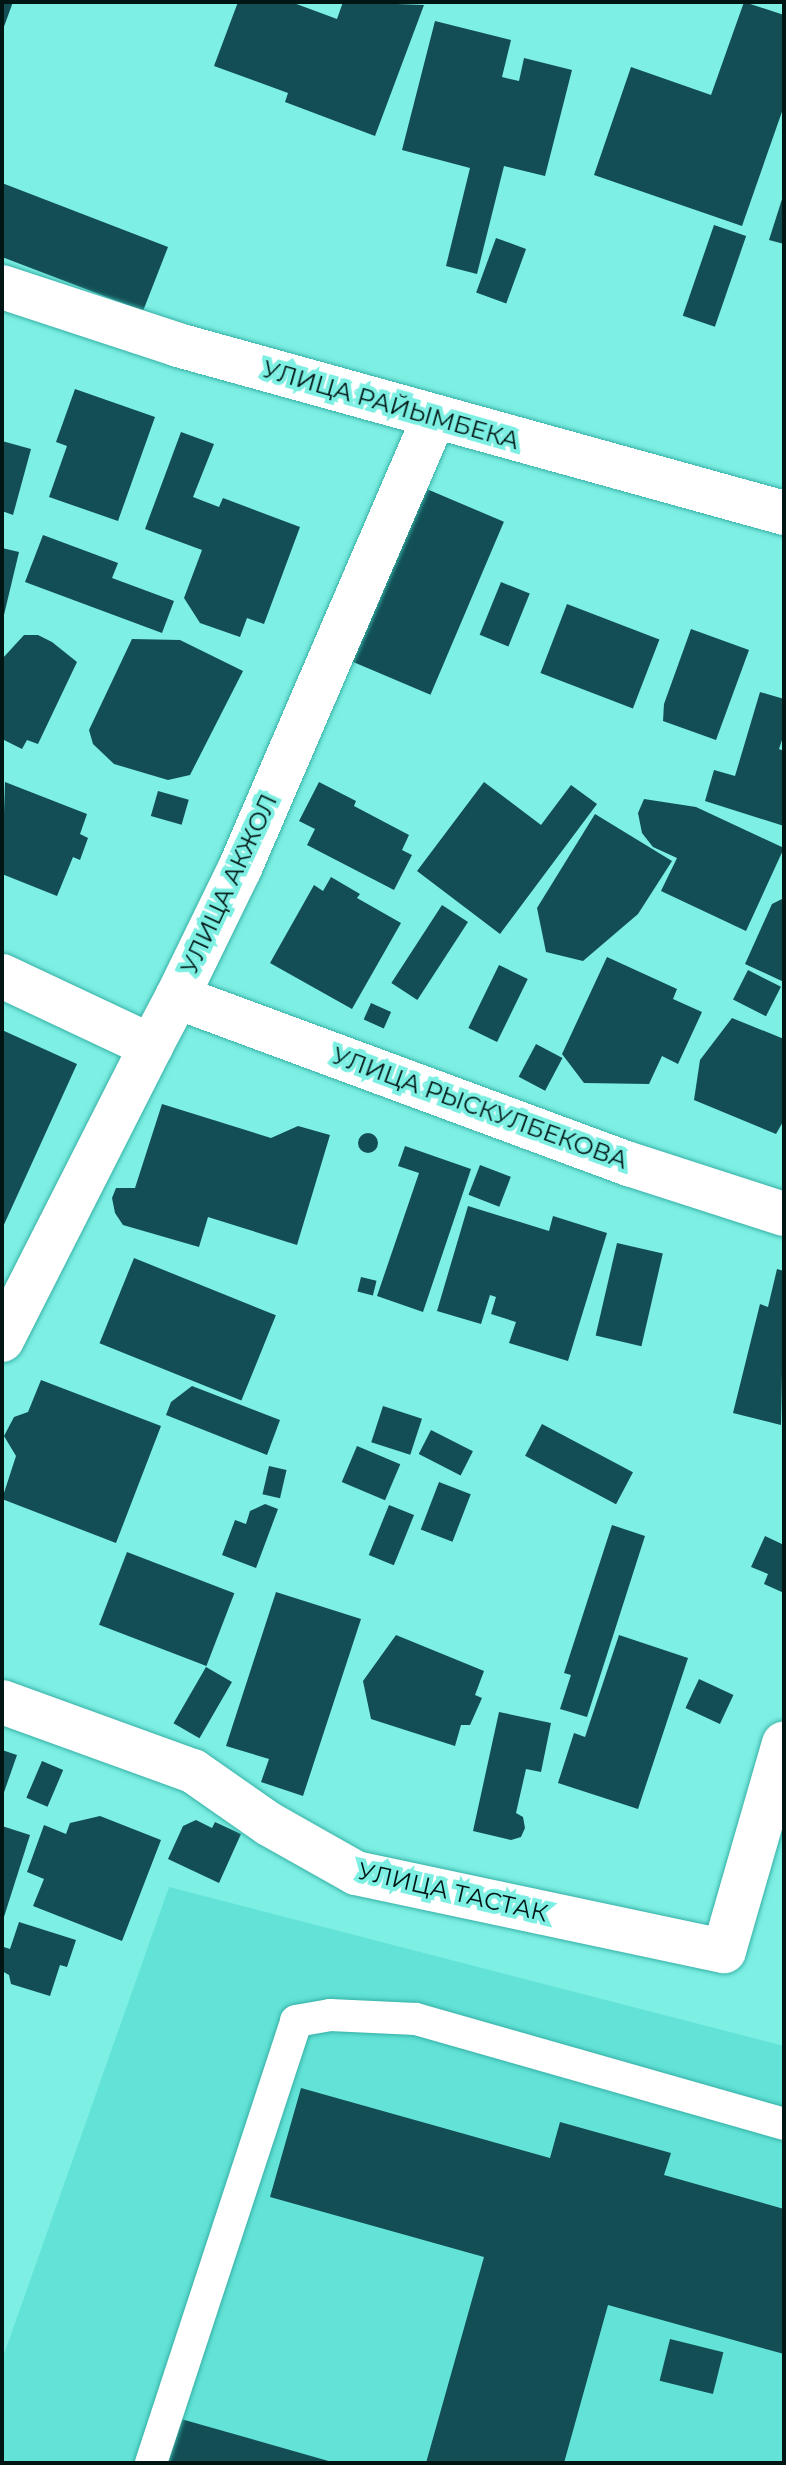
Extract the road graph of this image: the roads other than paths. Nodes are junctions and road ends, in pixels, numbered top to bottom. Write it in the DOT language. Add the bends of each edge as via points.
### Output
graph roads {
  1 [pos="2,287"];
  2 [pos="434,418"];
  3 [pos="784,513"];
  4 [pos="2,976"];
  5 [pos="177,997"];
  6 [pos="151,1046"];
  7 [pos="784,1214"];
  8 [pos="2,1340"];
  9 [pos="2,1702"];
  10 [pos="784,1743"];
  11 [pos="784,2124"];
  12 [pos="151,2463"];
  1 -- 2 [label="street, УЛИЦА РАЙЫМБЕКА" via="178,345"];
  2 -- 3 [label="street, УЛИЦА РАЙЫМБЕКА"];
  2 -- 5 [label="street, УЛИЦА АКЖОЛ" via="240,868"];
  4 -- 6 [label="street"];
  5 -- 6 [label="street, УЛИЦА АКЖОЛ"];
  5 -- 7 [label="street, УЛИЦА РЫСКУЛБЕКОВА" via="629,1164"];
  6 -- 8 [label="street, УЛИЦА АКЖОЛ"];
  9 -- 10 [label="street, УЛИЦА ТАСТАК" via="193,1771 269,1824 356,1873 724,1951"];
  11 -- 12 [label="lane" via="416,2019 330,2015 296,2021"];
}
